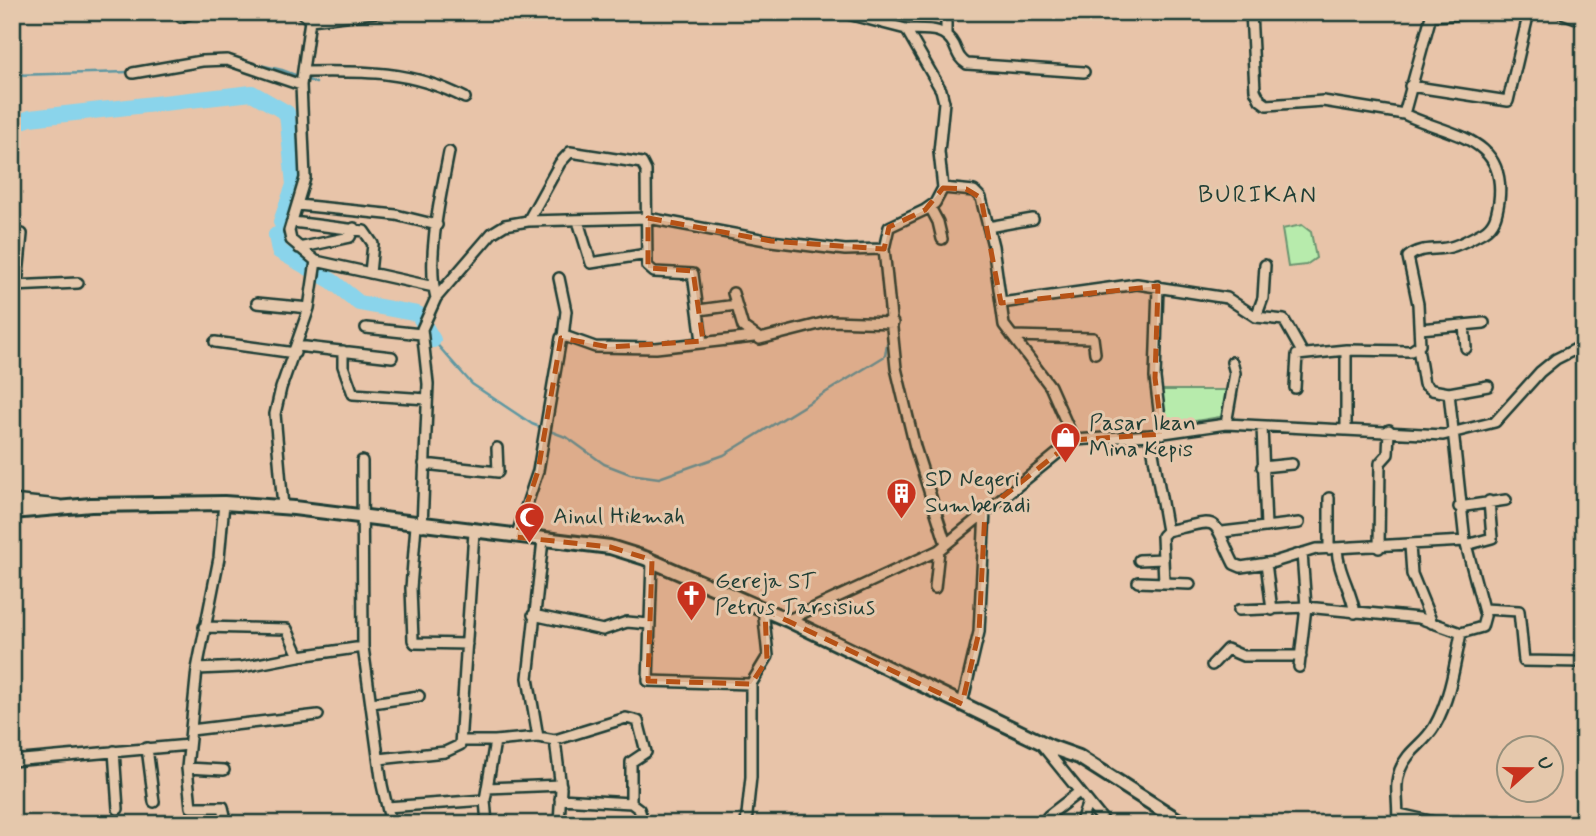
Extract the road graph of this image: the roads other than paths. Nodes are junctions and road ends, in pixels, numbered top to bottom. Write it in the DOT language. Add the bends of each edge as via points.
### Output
graph roads {
  1 [pos="194,12"];
  2 [pos="301,12"];
  3 [pos="840,12"];
  4 [pos="946,12"];
  5 [pos="1251,12"];
  6 [pos="1500,12"];
  7 [pos="1529,12"];
  8 [pos="1560,12"];
  9 [pos="1431,14"];
  10 [pos="381,16"];
  11 [pos="181,17"];
  12 [pos="310,20"];
  13 [pos="1584,21"];
  14 [pos="906,29"];
  15 [pos="946,35"];
  16 [pos="1084,72"];
  17 [pos="133,73"];
  18 [pos="303,79"];
  19 [pos="1410,86"];
  20 [pos="465,98"];
  21 [pos="1404,114"];
  22 [pos="449,152"];
  23 [pos="943,188"];
  24 [pos="298,205"];
  25 [pos="930,207"];
  26 [pos="648,218"];
  27 [pos="1033,219"];
  28 [pos="528,221"];
  29 [pos="578,221"];
  30 [pos="293,222"];
  31 [pos="437,225"];
  32 [pos="988,227"];
  33 [pos="354,228"];
  34 [pos="22,234"];
  35 [pos="942,239"];
  36 [pos="299,248"];
  37 [pos="884,249"];
  38 [pos="647,254"];
  39 [pos="1265,265"];
  40 [pos="315,267"];
  41 [pos="370,273"];
  42 [pos="559,278"];
  43 [pos="78,283"];
  44 [pos="14,286"];
  45 [pos="1158,286"];
  46 [pos="434,287"];
  47 [pos="733,293"];
  48 [pos="436,298"];
  49 [pos="257,303"];
  50 [pos="1001,303"];
  51 [pos="736,304"];
  52 [pos="309,308"];
  53 [pos="699,310"];
  54 [pos="1256,317"];
  55 [pos="893,323"];
  56 [pos="1484,323"];
  57 [pos="1464,325"];
  58 [pos="366,328"];
  59 [pos="1420,329"];
  60 [pos="421,334"];
  61 [pos="563,335"];
  62 [pos="1012,336"];
  63 [pos="754,337"];
  64 [pos="215,341"];
  65 [pos="702,341"];
  66 [pos="1584,345"];
  67 [pos="1418,348"];
  68 [pos="1466,348"];
  69 [pos="296,349"];
  70 [pos="1346,350"];
  71 [pos="343,351"];
  72 [pos="1302,352"];
  73 [pos="1096,353"];
  74 [pos="392,357"];
  75 [pos="1232,362"];
  76 [pos="1488,386"];
  77 [pos="1295,388"];
  78 [pos="1449,393"];
  79 [pos="427,399"];
  80 [pos="1226,424"];
  81 [pos="1262,426"];
  82 [pos="1346,429"];
  83 [pos="1389,430"];
  84 [pos="1451,433"];
  85 [pos="1162,434"];
  86 [pos="1150,435"];
  87 [pos="1074,440"];
  88 [pos="497,448"];
  89 [pos="362,461"];
  90 [pos="424,464"];
  91 [pos="1292,464"];
  92 [pos="1262,467"];
  93 [pos="1329,498"];
  94 [pos="12,500"];
  95 [pos="1506,500"];
  96 [pos="1489,501"];
  97 [pos="224,503"];
  98 [pos="63,507"];
  99 [pos="282,507"];
  100 [pos="1460,507"];
  101 [pos="985,511"];
  102 [pos="12,512"];
  103 [pos="365,518"];
  104 [pos="1299,523"];
  105 [pos="419,525"];
  106 [pos="1266,527"];
  107 [pos="1167,531"];
  108 [pos="474,532"];
  109 [pos="1222,533"];
  110 [pos="516,537"];
  111 [pos="543,540"];
  112 [pos="1466,543"];
  113 [pos="1410,545"];
  114 [pos="943,547"];
  115 [pos="1333,548"];
  116 [pos="1379,548"];
  117 [pos="1302,553"];
  118 [pos="1163,559"];
  119 [pos="652,561"];
  120 [pos="1139,561"];
  121 [pos="1266,563"];
  122 [pos="1138,582"];
  123 [pos="1164,582"];
  124 [pos="1190,584"];
  125 [pos="935,588"];
  126 [pos="1306,607"];
  127 [pos="763,609"];
  128 [pos="1484,609"];
  129 [pos="1239,610"];
  130 [pos="1272,610"];
  131 [pos="1355,613"];
  132 [pos="533,615"];
  133 [pos="788,620"];
  134 [pos="1432,623"];
  135 [pos="649,624"];
  136 [pos="204,627"];
  137 [pos="1461,633"];
  138 [pos="467,643"];
  139 [pos="363,647"];
  140 [pos="299,656"];
  141 [pos="1301,656"];
  142 [pos="1584,662"];
  143 [pos="1212,665"];
  144 [pos="1299,667"];
  145 [pos="197,669"];
  146 [pos="751,684"];
  147 [pos="419,696"];
  148 [pos="372,703"];
  149 [pos="962,704"];
  150 [pos="318,715"];
  151 [pos="191,730"];
  152 [pos="538,737"];
  153 [pos="1037,739"];
  154 [pos="555,740"];
  155 [pos="461,741"];
  156 [pos="495,741"];
  157 [pos="189,745"];
  158 [pos="146,748"];
  159 [pos="114,751"];
  160 [pos="379,759"];
  161 [pos="12,761"];
  162 [pos="187,768"];
  163 [pos="225,770"];
  164 [pos="561,785"];
  165 [pos="487,788"];
  166 [pos="1079,792"];
  167 [pos="561,799"];
  168 [pos="485,800"];
  169 [pos="154,802"];
  170 [pos="1088,802"];
  171 [pos="631,803"];
  172 [pos="387,807"];
  173 [pos="118,809"];
  174 [pos="1048,816"];
  175 [pos="1398,819"];
  176 [pos="227,824"];
  177 [pos="391,824"];
  178 [pos="487,824"];
  179 [pos="559,824"];
  180 [pos="644,824"];
  181 [pos="746,824"];
  182 [pos="1080,824"];
  183 [pos="1107,824"];
  184 [pos="1184,824"];
  185 [pos="1443,824"];
  1 -- 11 [label="street"];
  2 -- 12 [label="street"];
  3 -- 14 [label="street"];
  4 -- 15 [label="street"];
  5 -- 21 [label="street" via="1255,90 1267,105 1323,101"];
  6 -- 9 [label="street"];
  7 -- 19 [label="street" via="1508,101"];
  8 -- 13 [label="street"];
  9 -- 19 [label="street"];
  10 -- 12 [label="street"];
  12 -- 18 [label="street"];
  14 -- 15 [label="street"];
  14 -- 23 [label="street" via="944,102 939,152"];
  15 -- 16 [label="street" via="967,64"];
  17 -- 18 [label="street" via="227,60"];
  18 -- 20 [label="street" via="401,74 438,84"];
  18 -- 24 [label="street" via="305,178"];
  19 -- 21 [label="street"];
  21 -- 59 [label="street" via="1478,145 1499,169 1500,190 1490,228 1452,247 1423,248 1408,257"];
  22 -- 31 [label="street"];
  23 -- 25 [label="street"];
  23 -- 32 [label="street" via="974,191 981,198"];
  24 -- 30 [label="street"];
  24 -- 31 [label="street" via="396,215"];
  25 -- 35 [label="street"];
  25 -- 37 [label="street" via="889,227"];
  26 -- 28 [label="street" via="642,163 574,151 560,163"];
  26 -- 29 [label="street"];
  26 -- 37 [label="street" via="771,241 845,250"];
  26 -- 38 [label="street"];
  27 -- 32 [label="street"];
  28 -- 29 [label="street"];
  28 -- 48 [label="street" via="492,233"];
  29 -- 38 [label="street" via="591,263"];
  30 -- 33 [label="street"];
  30 -- 36 [label="street" via="289,236"];
  31 -- 46 [label="street"];
  32 -- 50 [label="street"];
  33 -- 36 [label="street" via="350,237"];
  33 -- 41 [label="street" via="364,231 373,244"];
  34 -- 44 [label="street"];
  36 -- 40 [label="street"];
  37 -- 55 [label="street"];
  38 -- 53 [label="street" via="650,270 693,274"];
  39 -- 54 [label="street" via="1263,298"];
  40 -- 41 [label="street"];
  40 -- 52 [label="street"];
  41 -- 46 [label="street"];
  42 -- 61 [label="street" via="565,297"];
  43 -- 44 [label="street"];
  45 -- 50 [label="street" via="1137,284"];
  45 -- 54 [label="street" via="1234,300"];
  45 -- 85 [label="street" via="1155,378"];
  46 -- 48 [label="street"];
  47 -- 51 [label="street"];
  48 -- 60 [label="street"];
  49 -- 52 [label="street"];
  50 -- 62 [label="street" via="1004,325"];
  51 -- 53 [label="street"];
  51 -- 63 [label="street" via="740,320"];
  52 -- 69 [label="street"];
  53 -- 65 [label="street"];
  54 -- 72 [label="street" via="1284,320"];
  55 -- 63 [label="street" via="848,319 766,339"];
  55 -- 114 [label="street" via="903,402"];
  56 -- 57 [label="street"];
  57 -- 59 [label="street"];
  57 -- 68 [label="street"];
  58 -- 60 [label="street"];
  59 -- 67 [label="street"];
  60 -- 79 [label="street"];
  61 -- 65 [label="street" via="609,347 656,348"];
  61 -- 110 [label="street" via="538,471"];
  62 -- 73 [label="street" via="1093,338"];
  62 -- 87 [label="street" via="1050,386"];
  63 -- 65 [label="street"];
  64 -- 69 [label="street"];
  66 -- 84 [label="street" via="1540,372 1495,422"];
  67 -- 70 [label="street"];
  67 -- 78 [label="street" via="1424,384"];
  69 -- 71 [label="street"];
  69 -- 99 [label="street" via="275,414"];
  70 -- 72 [label="street"];
  70 -- 82 [label="street"];
  71 -- 74 [label="street"];
  71 -- 79 [label="street" via="353,394"];
  72 -- 77 [label="street" via="1295,362"];
  75 -- 80 [label="street" via="1235,373"];
  76 -- 78 [label="street"];
  78 -- 84 [label="street"];
  79 -- 90 [label="street"];
  80 -- 81 [label="street"];
  80 -- 85 [label="street"];
  81 -- 82 [label="street"];
  81 -- 92 [label="street"];
  82 -- 83 [label="street"];
  83 -- 84 [label="street"];
  83 -- 116 [label="street" via="1388,454 1380,463"];
  84 -- 100 [label="street"];
  85 -- 86 [label="street"];
  86 -- 87 [label="street"];
  86 -- 107 [label="street"];
  87 -- 101 [label="street"];
  88 -- 90 [label="street" via="498,472"];
  89 -- 103 [label="street"];
  90 -- 105 [label="street"];
  91 -- 92 [label="street"];
  92 -- 106 [label="street"];
  93 -- 115 [label="street"];
  94 -- 98 [label="street"];
  95 -- 96 [label="street"];
  96 -- 100 [label="street"];
  96 -- 112 [label="street" via="1492,538"];
  97 -- 98 [label="main road"];
  97 -- 99 [label="main road"];
  97 -- 136 [label="street" via="219,558"];
  98 -- 102 [label="main road"];
  99 -- 103 [label="main road"];
  100 -- 112 [label="street"];
  101 -- 114 [label="street"];
  101 -- 149 [label="street" via="979,632"];
  103 -- 105 [label="main road"];
  103 -- 139 [label="street"];
  104 -- 106 [label="street"];
  105 -- 108 [label="main road"];
  105 -- 138 [label="street" via="410,599 415,643"];
  106 -- 109 [label="street"];
  107 -- 109 [label="street" via="1205,522"];
  107 -- 118 [label="street" via="1162,536"];
  108 -- 110 [label="main road"];
  108 -- 138 [label="street"];
  109 -- 121 [label="street" via="1237,566"];
  110 -- 111 [label="main road"];
  111 -- 119 [label="main road" via="610,547"];
  111 -- 132 [label="street"];
  112 -- 113 [label="street"];
  112 -- 128 [label="street"];
  113 -- 116 [label="street"];
  113 -- 134 [label="street" via="1412,574"];
  114 -- 125 [label="street"];
  114 -- 133 [label="street"];
  115 -- 116 [label="street"];
  115 -- 117 [label="street"];
  115 -- 131 [label="street"];
  117 -- 121 [label="street"];
  117 -- 126 [label="street"];
  118 -- 120 [label="street"];
  118 -- 123 [label="street"];
  119 -- 127 [label="main road"];
  119 -- 135 [label="street"];
  121 -- 130 [label="street"];
  122 -- 123 [label="street"];
  123 -- 124 [label="street"];
  126 -- 130 [label="street"];
  126 -- 131 [label="street"];
  126 -- 141 [label="street"];
  127 -- 133 [label="main road"];
  127 -- 146 [label="street" via="768,660"];
  128 -- 137 [label="street" via="1482,628"];
  128 -- 142 [label="street" via="1519,611 1524,661"];
  129 -- 130 [label="street"];
  131 -- 134 [label="street"];
  132 -- 135 [label="street" via="603,629 627,622"];
  132 -- 152 [label="street" via="528,678"];
  133 -- 149 [label="main road"];
  134 -- 137 [label="street"];
  135 -- 146 [label="street" via="648,681"];
  136 -- 140 [label="street" via="288,630"];
  136 -- 145 [label="street"];
  137 -- 175 [label="street" via="1452,680 1434,727 1411,751 1396,780"];
  138 -- 155 [label="street"];
  139 -- 140 [label="street"];
  139 -- 148 [label="street"];
  140 -- 145 [label="street" via="242,667"];
  141 -- 143 [label="street" via="1243,656 1227,649"];
  141 -- 144 [label="street"];
  145 -- 151 [label="street"];
  146 -- 181 [label="street"];
  147 -- 148 [label="street"];
  148 -- 160 [label="street"];
  149 -- 153 [label="main road"];
  150 -- 151 [label="street"];
  151 -- 157 [label="street"];
  152 -- 154 [label="street"];
  152 -- 156 [label="street"];
  153 -- 166 [label="street"];
  153 -- 184 [label="main road" via="1079,757"];
  154 -- 164 [label="street"];
  154 -- 171 [label="street" via="626,718 638,721 646,752 631,762"];
  155 -- 156 [label="street"];
  155 -- 160 [label="street" via="445,752"];
  156 -- 165 [label="street"];
  157 -- 158 [label="street"];
  157 -- 162 [label="street"];
  158 -- 159 [label="street"];
  158 -- 169 [label="street"];
  159 -- 161 [label="street"];
  159 -- 173 [label="street"];
  160 -- 172 [label="street"];
  162 -- 163 [label="street"];
  162 -- 176 [label="street" via="191,807 223,807"];
  164 -- 165 [label="street"];
  164 -- 167 [label="street"];
  165 -- 168 [label="street"];
  166 -- 170 [label="street"];
  166 -- 174 [label="street"];
  167 -- 171 [label="street"];
  167 -- 179 [label="street"];
  168 -- 172 [label="street"];
  168 -- 178 [label="street"];
  170 -- 182 [label="street"];
  170 -- 183 [label="street"];
  171 -- 180 [label="street" via="639,809"];
  172 -- 177 [label="street"];
  175 -- 185 [label="street"];
}
